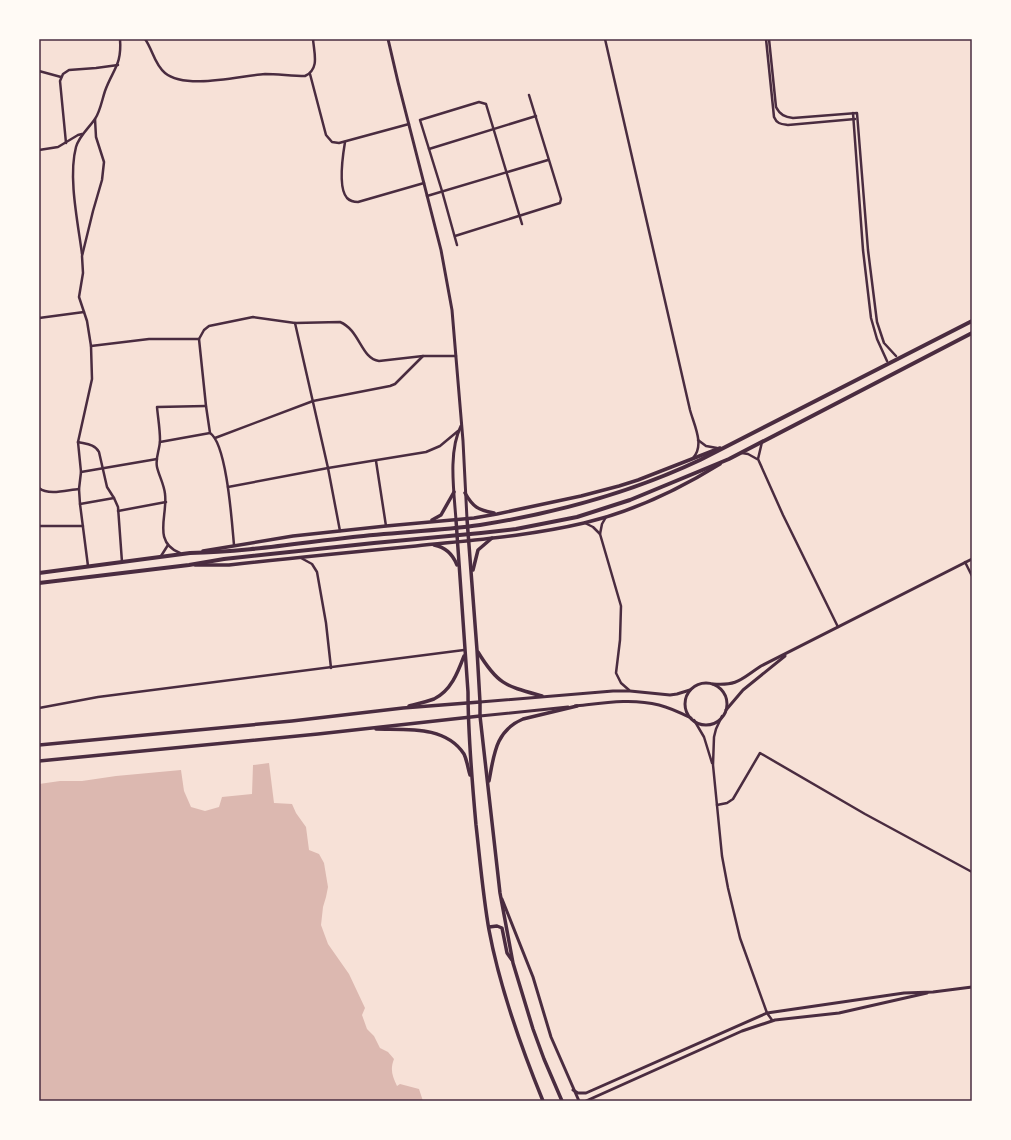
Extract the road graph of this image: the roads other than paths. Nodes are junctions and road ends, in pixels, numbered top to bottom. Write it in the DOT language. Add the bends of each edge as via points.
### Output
graph roads {
  1 [pos="120,39"];
  2 [pos="144,39"];
  3 [pos="313,39"];
  4 [pos="388,39"];
  5 [pos="605,39"];
  6 [pos="766,39"];
  7 [pos="769,39"];
  8 [pos="118,65"];
  9 [pos="39,71"];
  10 [pos="310,74"];
  11 [pos="61,77"];
  12 [pos="530,95"];
  13 [pos="536,116"];
  14 [pos="855,118"];
  15 [pos="94,119"];
  16 [pos="409,124"];
  17 [pos="494,129"];
  18 [pos="83,134"];
  19 [pos="66,142"];
  20 [pos="345,142"];
  21 [pos="429,149"];
  22 [pos="39,150"];
  23 [pos="548,160"];
  24 [pos="506,171"];
  25 [pos="424,183"];
  26 [pos="442,191"];
  27 [pos="427,196"];
  28 [pos="520,216"];
  29 [pos="522,224"];
  30 [pos="455,236"];
  31 [pos="456,245"];
  32 [pos="82,256"];
  33 [pos="84,312"];
  34 [pos="39,318"];
  35 [pos="972,321"];
  36 [pos="295,322"];
  37 [pos="972,333"];
  38 [pos="199,338"];
  39 [pos="91,346"];
  40 [pos="423,356"];
  41 [pos="456,356"];
  42 [pos="896,356"];
  43 [pos="888,361"];
  44 [pos="313,402"];
  45 [pos="206,406"];
  46 [pos="462,426"];
  47 [pos="459,431"];
  48 [pos="210,433"];
  49 [pos="215,438"];
  50 [pos="698,440"];
  51 [pos="78,442"];
  52 [pos="160,442"];
  53 [pos="762,442"];
  54 [pos="728,445"];
  55 [pos="719,448"];
  56 [pos="741,453"];
  57 [pos="693,458"];
  58 [pos="157,459"];
  59 [pos="729,459"];
  60 [pos="758,459"];
  61 [pos="376,461"];
  62 [pos="102,468"];
  63 [pos="328,468"];
  64 [pos="81,472"];
  65 [pos="228,487"];
  66 [pos="39,488"];
  67 [pos="79,489"];
  68 [pos="454,492"];
  69 [pos="465,493"];
  70 [pos="114,498"];
  71 [pos="166,502"];
  72 [pos="80,504"];
  73 [pos="118,511"];
  74 [pos="497,514"];
  75 [pos="608,515"];
  76 [pos="467,518"];
  77 [pos="456,520"];
  78 [pos="429,522"];
  79 [pos="584,523"];
  80 [pos="39,526"];
  81 [pos="83,526"];
  82 [pos="386,526"];
  83 [pos="340,531"];
  84 [pos="600,534"];
  85 [pos="492,538"];
  86 [pos="469,541"];
  87 [pos="457,542"];
  88 [pos="168,544"];
  89 [pos="429,544"];
  90 [pos="234,546"];
  91 [pos="190,553"];
  92 [pos="183,554"];
  93 [pos="160,557"];
  94 [pos="299,558"];
  95 [pos="972,559"];
  96 [pos="122,562"];
  97 [pos="965,562"];
  98 [pos="189,565"];
  99 [pos="88,566"];
  100 [pos="459,571"];
  101 [pos="39,573"];
  102 [pos="472,575"];
  103 [pos="972,576"];
  104 [pos="39,583"];
  105 [pos="838,627"];
  106 [pos="477,650"];
  107 [pos="791,651"];
  108 [pos="464,653"];
  109 [pos="331,668"];
  110 [pos="713,684"];
  111 [pos="690,690"];
  112 [pos="630,691"];
  113 [pos="542,696"];
  114 [pos="480,702"];
  115 [pos="468,703"];
  116 [pos="577,706"];
  117 [pos="39,708"];
  118 [pos="403,708"];
  119 [pos="726,710"];
  120 [pos="480,716"];
  121 [pos="722,716"];
  122 [pos="468,718"];
  123 [pos="692,719"];
  124 [pos="363,728"];
  125 [pos="39,745"];
  126 [pos="39,761"];
  127 [pos="713,765"];
  128 [pos="472,784"];
  129 [pos="488,786"];
  130 [pos="717,805"];
  131 [pos="972,872"];
  132 [pos="500,893"];
  133 [pos="489,927"];
  134 [pos="513,963"];
  135 [pos="972,987"];
  136 [pos="933,992"];
  137 [pos="767,1013"];
  138 [pos="772,1020"];
  139 [pos="573,1090"];
  140 [pos="544,1101"];
  141 [pos="562,1101"];
  142 [pos="579,1101"];
  143 [pos="586,1101"];
  1 -- 8 [label="street"];
  2 -- 10 [label="street" via="162,70 171,77 181,80 204,81 266,74"];
  3 -- 10 [label="street" via="315,66"];
  4 -- 16 [label="street"];
  5 -- 50 [label="street"];
  6 -- 14 [label="street" via="776,122 788,125"];
  7 -- 14 [label="street" via="776,107 781,114 793,118 857,113"];
  8 -- 11 [label="street" via="69,70"];
  8 -- 15 [label="street"];
  9 -- 11 [label="street"];
  10 -- 20 [label="street" via="327,138 335,143"];
  11 -- 19 [label="street"];
  12 -- 13 [label="street"];
  13 -- 17 [label="street"];
  13 -- 23 [label="street"];
  14 -- 42 [label="street" via="877,322 884,343"];
  14 -- 43 [label="street" via="863,250 870,304 875,333"];
  15 -- 18 [label="street"];
  15 -- 32 [label="street" via="96,138 104,162 102,180"];
  16 -- 20 [label="street"];
  16 -- 25 [label="street"];
  17 -- 21 [label="street"];
  17 -- 21 [label="street" via="486,104 479,102 420,120"];
  17 -- 24 [label="street"];
  18 -- 19 [label="street"];
  18 -- 32 [label="street" via="76,148 74,174"];
  19 -- 22 [label="street" via="58,147"];
  20 -- 25 [label="street" via="342,182 344,194 350,200 358,202"];
  21 -- 26 [label="street"];
  23 -- 24 [label="street"];
  23 -- 28 [label="street" via="561,199 560,203"];
  24 -- 26 [label="street"];
  24 -- 28 [label="street"];
  25 -- 27 [label="street"];
  26 -- 27 [label="street"];
  26 -- 30 [label="street"];
  27 -- 41 [label="street" via="448,282"];
  28 -- 29 [label="street"];
  28 -- 30 [label="street"];
  30 -- 31 [label="street"];
  32 -- 33 [label="street" via="84,273 79,297"];
  33 -- 34 [label="street"];
  33 -- 39 [label="street"];
  35 -- 54 [label="highway"];
  36 -- 38 [label="street" via="248,317 206,328"];
  36 -- 40 [label="street" via="340,322 347,325 374,361"];
  36 -- 44 [label="street"];
  37 -- 53 [label="highway"];
  38 -- 39 [label="street" via="149,338"];
  38 -- 45 [label="street"];
  39 -- 51 [label="street" via="92,379"];
  40 -- 41 [label="street"];
  40 -- 44 [label="street" via="395,384"];
  41 -- 46 [label="street"];
  44 -- 49 [label="street"];
  44 -- 63 [label="street"];
  45 -- 48 [label="street"];
  45 -- 52 [label="street" via="157,407"];
  46 -- 47 [label="street"];
  46 -- 69 [label="street"];
  47 -- 61 [label="street" via="431,450"];
  47 -- 68 [label="street" via="454,458"];
  48 -- 49 [label="street"];
  48 -- 52 [label="street"];
  49 -- 65 [label="street" via="219,444"];
  50 -- 55 [label="street" via="706,446"];
  50 -- 57 [label="street" via="698,451"];
  51 -- 62 [label="street" via="97,448"];
  51 -- 64 [label="street"];
  52 -- 58 [label="street"];
  53 -- 56 [label="highway"];
  53 -- 60 [label="street"];
  54 -- 55 [label="main road"];
  54 -- 91 [label="highway" via="665,476 628,490 541,513 479,525 215,553"];
  55 -- 57 [label="main road"];
  56 -- 59 [label="highway"];
  56 -- 60 [label="street"];
  57 -- 74 [label="main road" via="638,480 601,491"];
  58 -- 62 [label="street"];
  58 -- 71 [label="street"];
  59 -- 75 [label="main road" via="665,493"];
  59 -- 98 [label="highway" via="630,500 577,517 516,529 224,559"];
  60 -- 105 [label="street"];
  61 -- 63 [label="street"];
  61 -- 82 [label="street"];
  62 -- 64 [label="street"];
  62 -- 70 [label="street" via="106,487"];
  63 -- 65 [label="street"];
  63 -- 83 [label="street"];
  64 -- 67 [label="street"];
  65 -- 90 [label="street"];
  66 -- 67 [label="street" via="50,492"];
  67 -- 72 [label="street"];
  68 -- 77 [label="street"];
  68 -- 78 [label="main road" via="441,515"];
  69 -- 74 [label="main road" via="470,502 480,510"];
  69 -- 76 [label="street"];
  70 -- 72 [label="street"];
  70 -- 73 [label="street"];
  71 -- 73 [label="street"];
  71 -- 88 [label="street" via="162,525"];
  72 -- 81 [label="street"];
  73 -- 96 [label="street"];
  74 -- 76 [label="main road"];
  75 -- 79 [label="main road"];
  75 -- 84 [label="street" via="602,524"];
  76 -- 77 [label="main road"];
  76 -- 86 [label="main road"];
  77 -- 78 [label="main road"];
  77 -- 87 [label="main road"];
  78 -- 82 [label="main road"];
  79 -- 84 [label="street"];
  79 -- 85 [label="main road"];
  80 -- 81 [label="street"];
  81 -- 99 [label="street"];
  82 -- 83 [label="main road"];
  83 -- 90 [label="main road"];
  84 -- 112 [label="street" via="621,606 621,633 616,673 621,683"];
  85 -- 86 [label="main road"];
  85 -- 102 [label="main road" via="478,550"];
  86 -- 87 [label="main road"];
  86 -- 102 [label="main road"];
  87 -- 89 [label="main road"];
  87 -- 100 [label="main road"];
  88 -- 92 [label="street" via="174,551"];
  88 -- 93 [label="street"];
  89 -- 94 [label="main road"];
  89 -- 100 [label="main road" via="450,553"];
  90 -- 91 [label="main road"];
  91 -- 92 [label="highway"];
  92 -- 93 [label="highway"];
  93 -- 96 [label="highway"];
  94 -- 98 [label="main road" via="229,565"];
  94 -- 109 [label="street" via="308,561 317,572"];
  95 -- 97 [label="street"];
  96 -- 99 [label="highway"];
  97 -- 103 [label="street"];
  97 -- 105 [label="street"];
  98 -- 104 [label="highway"];
  99 -- 101 [label="highway"];
  100 -- 108 [label="main road"];
  102 -- 106 [label="main road"];
  105 -- 107 [label="street"];
  106 -- 113 [label="main road" via="504,684"];
  106 -- 114 [label="main road"];
  107 -- 110 [label="street" via="736,682 727,685"];
  107 -- 119 [label="street" via="743,690"];
  108 -- 109 [label="street"];
  108 -- 115 [label="main road"];
  108 -- 118 [label="main road" via="456,676 448,689 435,698"];
  109 -- 117 [label="street"];
  110 -- 111 [label="street" via="700,683"];
  110 -- 119 [label="street" via="723,692"];
  111 -- 112 [label="street" via="670,695"];
  111 -- 123 [label="street" via="686,695 685,708"];
  112 -- 113 [label="street"];
  113 -- 114 [label="street"];
  114 -- 115 [label="main road"];
  114 -- 120 [label="main road"];
  115 -- 118 [label="main road"];
  115 -- 122 [label="main road"];
  116 -- 120 [label="street"];
  116 -- 123 [label="street" via="633,701 660,705"];
  116 -- 129 [label="main road" via="523,719 507,729 495,750"];
  118 -- 125 [label="main road"];
  119 -- 121 [label="street"];
  120 -- 122 [label="main road"];
  120 -- 129 [label="main road"];
  121 -- 123 [label="street" via="711,724"];
  121 -- 127 [label="street" via="714,737"];
  122 -- 124 [label="main road"];
  122 -- 128 [label="main road"];
  123 -- 127 [label="street" via="704,737"];
  124 -- 126 [label="main road"];
  124 -- 128 [label="main road" via="429,731 445,737 464,755"];
  127 -- 130 [label="street"];
  128 -- 133 [label="main road"];
  129 -- 132 [label="main road"];
  130 -- 131 [label="street" via="733,800 760,753"];
  130 -- 137 [label="street" via="722,856 740,938"];
  132 -- 134 [label="main road"];
  132 -- 139 [label="street" via="533,977 551,1037"];
  133 -- 134 [label="main road" via="502,928 507,953"];
  133 -- 140 [label="main road" via="509,1006 530,1070"];
  134 -- 141 [label="main road" via="533,1030"];
  135 -- 136 [label="street"];
  136 -- 137 [label="street" via="904,993"];
  136 -- 138 [label="street" via="839,1012"];
  137 -- 138 [label="street"];
  137 -- 139 [label="street" via="586,1093"];
  138 -- 143 [label="street"];
  139 -- 142 [label="street"];
}
